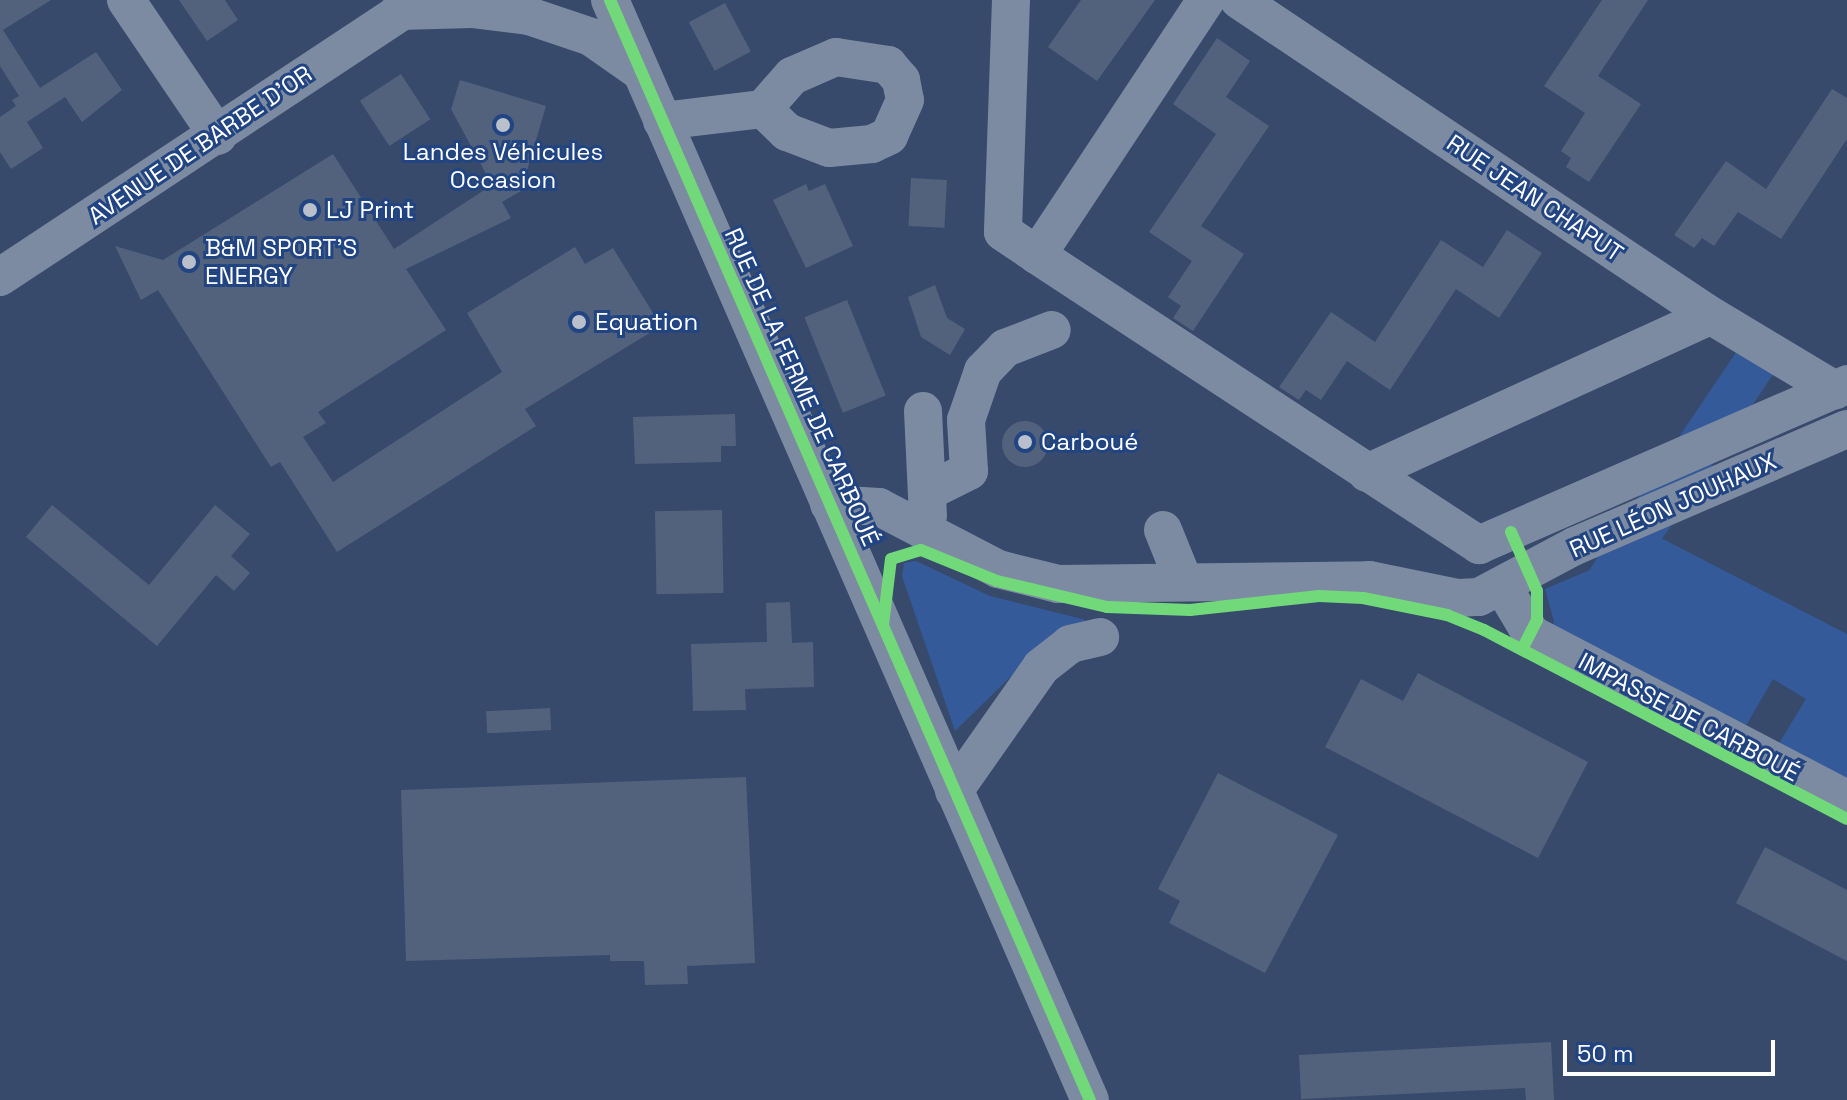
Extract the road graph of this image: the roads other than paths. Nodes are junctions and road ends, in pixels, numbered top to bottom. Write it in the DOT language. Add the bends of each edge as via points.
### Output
graph roads {
  1 [pos="126,0"];
  2 [pos="610,0"];
  3 [pos="1011,0"];
  4 [pos="1206,0"];
  5 [pos="1239,0"];
  6 [pos="409,4"];
  7 [pos="641,72"];
  8 [pos="763,109"];
  9 [pos="662,121"];
  10 [pos="218,136"];
  11 [pos="1037,255"];
  12 [pos="0,277"];
  13 [pos="1710,316"];
  14 [pos="1052,330"];
  15 [pos="1841,387"];
  16 [pos="923,411"];
  17 [pos="1847,429"];
  18 [pos="1367,473"];
  19 [pos="927,492"];
  20 [pos="829,504"];
  21 [pos="1163,530"];
  22 [pos="926,533"];
  23 [pos="851,552"];
  24 [pos="1184,582"];
  25 [pos="1503,587"];
  26 [pos="1458,598"];
  27 [pos="1531,634"];
  28 [pos="1100,637"];
  29 [pos="954,791"];
  30 [pos="1847,799"];
  31 [pos="1090,1100"];
  1 -- 10 [label="street"];
  2 -- 7 [label="street, RUE DE LA FERME DE CARBOUÉ"];
  3 -- 11 [label="street" via="1003,232"];
  4 -- 11 [label="street"];
  5 -- 13 [label="street, RUE JEAN CHAPUT"];
  6 -- 7 [label="street, AVENUE DE BARBE D'OR" via="529,16 591,37"];
  6 -- 10 [label="street, AVENUE DE BARBE D'OR"];
  7 -- 9 [label="street, RUE DE LA FERME DE CARBOUÉ"];
  8 -- 9 [label="street"];
  9 -- 20 [label="street, RUE DE LA FERME DE CARBOUÉ"];
  10 -- 12 [label="street, AVENUE DE BARBE D'OR"];
  11 -- 18 [label="street"];
  13 -- 15 [label="street, RUE JEAN CHAPUT"];
  13 -- 18 [label="street"];
  14 -- 19 [label="street" via="1005,348 983,371 966,420 969,471"];
  15 -- 18 [label="street" via="1479,545"];
  16 -- 19 [label="street"];
  17 -- 25 [label="street, RUE LÉON JOUHAUX" via="1575,546"];
  19 -- 22 [label="street"];
  20 -- 22 [label="street, IMPASSE DE CARBOUÉ" via="879,507"];
  20 -- 23 [label="street, RUE DE LA FERME DE CARBOUÉ"];
  21 -- 24 [label="street"];
  22 -- 23 [label="street" via="887,536"];
  22 -- 24 [label="street, IMPASSE DE CARBOUÉ" via="998,569 1058,584"];
  23 -- 29 [label="street, RUE DE LA FERME DE CARBOUÉ"];
  24 -- 26 [label="street, IMPASSE DE CARBOUÉ" via="1370,580"];
  25 -- 26 [label="street, IMPASSE DE CARBOUÉ"];
  25 -- 27 [label="street"];
  26 -- 27 [label="street, IMPASSE DE CARBOUÉ"];
  27 -- 30 [label="street, IMPASSE DE CARBOUÉ"];
  28 -- 29 [label="street" via="1070,644 1041,667"];
  29 -- 31 [label="street, RUE DE LA FERME DE CARBOUÉ"];
}
